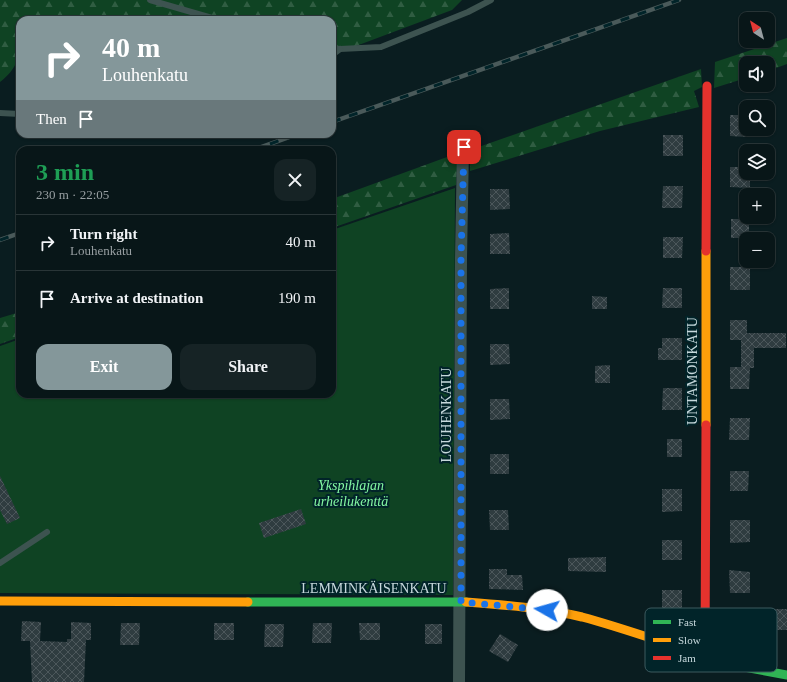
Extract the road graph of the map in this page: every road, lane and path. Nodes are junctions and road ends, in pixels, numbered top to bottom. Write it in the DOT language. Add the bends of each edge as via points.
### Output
graph roads {
  1 [pos="150,0"];
  2 [pos="491,0"];
  3 [pos="205,16"];
  4 [pos="336,49"];
  5 [pos="340,50"];
  6 [pos="336,52"];
  7 [pos="707,86"];
  8 [pos="0,113"];
  9 [pos="16,114"];
  10 [pos="464,147"];
  11 [pos="47,532"];
  12 [pos="0,564"];
  13 [pos="0,601"];
  14 [pos="461,602"];
  15 [pos="705,608"];
  16 [pos="645,637"];
  17 [pos="765,672"];
  18 [pos="787,675"];
  19 [pos="460,682"];
  1 -- 3 [label="lane"];
  2 -- 5 [label="lane" via="381,47"];
  4 -- 5 [label="lane"];
  5 -- 6 [label="lane"];
  7 -- 15 [label="street, UNTAMONKATU"];
  8 -- 9 [label="lane"];
  10 -- 14 [label="street, LOUHENKATU" via="461,258"];
  11 -- 12 [label="lane"];
  13 -- 14 [label="street, LEMMINKÄISENKATU"];
  14 -- 16 [label="street, LEMMINKÄISENKATU" via="547,610"];
  14 -- 19 [label="street, LOUHENKATU"];
  17 -- 18 [label="street, LEMMINKÄISENKATU"];
}
